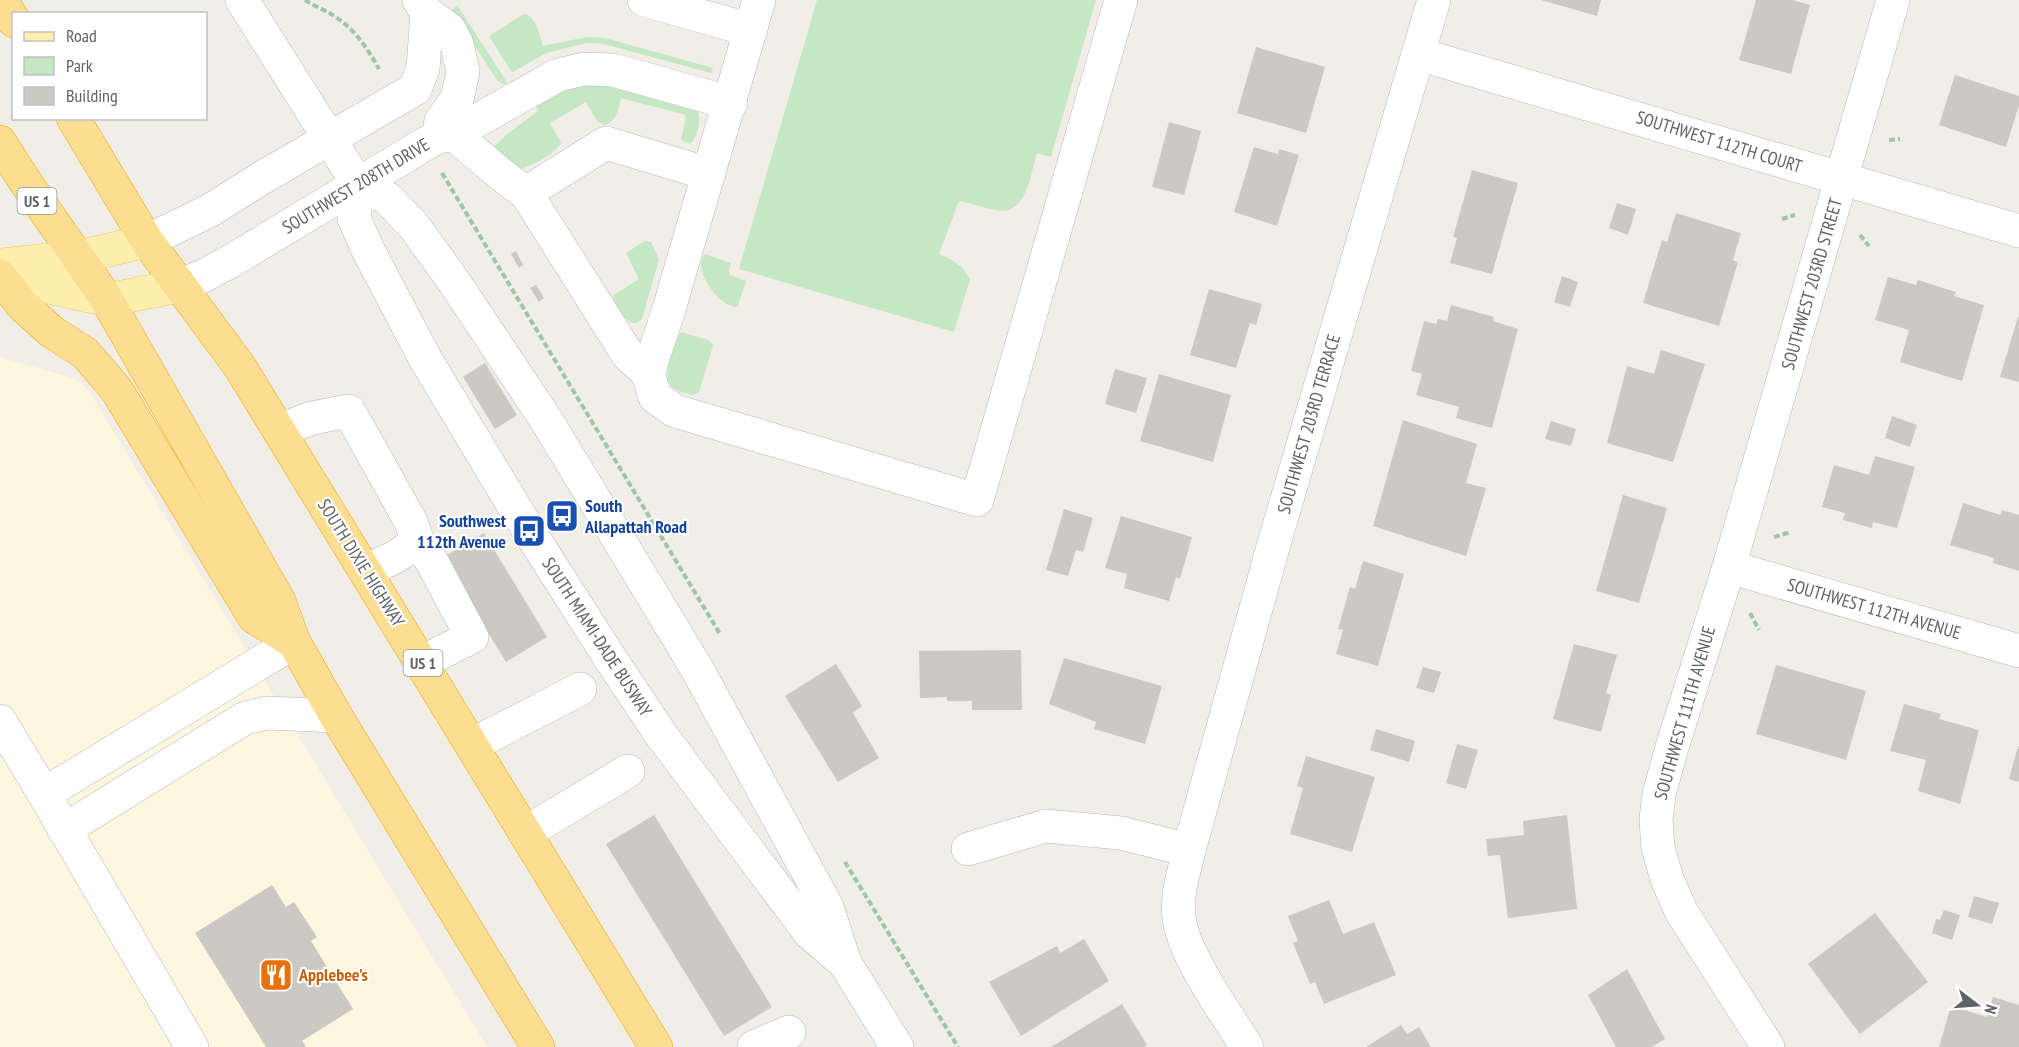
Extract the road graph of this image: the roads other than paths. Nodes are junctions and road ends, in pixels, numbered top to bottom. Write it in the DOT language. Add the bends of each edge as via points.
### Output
graph roads {
  1 [pos="1,0"];
  2 [pos="242,0"];
  3 [pos="644,0"];
  4 [pos="1121,0"];
  5 [pos="1434,0"];
  6 [pos="1893,0"];
  7 [pos="423,7"];
  8 [pos="755,15"];
  9 [pos="12,18"];
  10 [pos="1418,54"];
  11 [pos="730,103"];
  12 [pos="74,120"];
  13 [pos="445,136"];
  14 [pos="329,138"];
  15 [pos="0,142"];
  16 [pos="709,174"];
  17 [pos="1842,179"];
  18 [pos="358,184"];
  19 [pos="526,193"];
  20 [pos="2019,231"];
  21 [pos="147,241"];
  22 [pos="78,257"];
  23 [pos="0,265"];
  24 [pos="0,276"];
  25 [pos="179,286"];
  26 [pos="107,300"];
  27 [pos="648,373"];
  28 [pos="280,430"];
  29 [pos="418,542"];
  30 [pos="1729,567"];
  31 [pos="366,571"];
  32 [pos="294,642"];
  33 [pos="2019,651"];
  34 [pos="422,662"];
  35 [pos="580,689"];
  36 [pos="336,716"];
  37 [pos="0,721"];
  38 [pos="472,745"];
  39 [pos="628,771"];
  40 [pos="44,794"];
  41 [pos="64,830"];
  42 [pos="525,833"];
  43 [pos="968,849"];
  44 [pos="1189,850"];
  45 [pos="845,963"];
  46 [pos="789,1032"];
  47 [pos="192,1047"];
  48 [pos="538,1047"];
  49 [pos="656,1047"];
  50 [pos="754,1047"];
  51 [pos="897,1047"];
  52 [pos="1247,1047"];
  53 [pos="1768,1047"];
  1 -- 9 [label="highway"];
  2 -- 14 [label="street"];
  3 -- 8 [label="street"];
  4 -- 27 [label="street" via="977,500 675,411 655,397"];
  5 -- 10 [label="street, SOUTHWEST 203RD TERRACE"];
  6 -- 17 [label="street, SOUTHWEST 203RD STREET"];
  7 -- 13 [label="street, SOUTHWEST 208TH DRIVE" via="449,29 463,72 457,99 441,121"];
  7 -- 14 [label="street, SOUTHWEST 208TH DRIVE" via="423,69 415,89"];
  8 -- 11 [label="street"];
  10 -- 17 [label="street, SOUTHWEST 112TH COURT"];
  10 -- 44 [label="street, SOUTHWEST 203RD TERRACE" via="1275,540"];
  11 -- 13 [label="street" via="613,70 584,69 558,75"];
  11 -- 16 [label="street"];
  12 -- 21 [label="highway, SOUTH DIXIE HIGHWAY / US 1"];
  13 -- 18 [label="street, SOUTHWEST 208TH DRIVE"];
  13 -- 19 [label="street"];
  14 -- 18 [label="street"];
  14 -- 21 [label="street, SOUTHWEST 208TH DRIVE" via="209,211"];
  15 -- 22 [label="highway, US 1"];
  16 -- 19 [label="street" via="606,144"];
  16 -- 27 [label="street"];
  17 -- 20 [label="street, SOUTHWEST 112TH COURT"];
  17 -- 30 [label="street, SOUTHWEST 203RD STREET"];
  18 -- 25 [label="street, SOUTHWEST 208TH DRIVE" via="212,271"];
  18 -- 45 [label="street, SOUTH MIAMI-DADE BUSWAY" via="387,198 413,225 545,418 696,667 827,908"];
  18 -- 45 [label="street, SOUTH MIAMI-DADE BUSWAY" via="354,218 368,250 426,360 535,541 662,736 810,933"];
  19 -- 27 [label="street" via="628,355"];
  21 -- 22 [label="main road"];
  21 -- 25 [label="highway, SOUTH DIXIE HIGHWAY / US 1"];
  22 -- 23 [label="main road"];
  22 -- 26 [label="highway, US 1"];
  24 -- 26 [label="main road"];
  24 -- 32 [label="highway" via="22,305 52,332 85,353 116,389 254,616"];
  25 -- 26 [label="main road"];
  25 -- 28 [label="highway, SOUTH DIXIE HIGHWAY / US 1" via="240,367"];
  26 -- 32 [label="highway, US 1" via="279,601"];
  28 -- 29 [label="street" via="312,418 349,411 411,522"];
  28 -- 31 [label="highway, SOUTH DIXIE HIGHWAY / US 1"];
  29 -- 31 [label="street"];
  29 -- 34 [label="street" via="472,637"];
  30 -- 33 [label="street, SOUTHWEST 112TH AVENUE"];
  30 -- 53 [label="street, SOUTHWEST 111TH AVENUE" via="1659,794 1658,848 1682,912"];
  31 -- 34 [label="highway, SOUTH DIXIE HIGHWAY / US 1"];
  32 -- 36 [label="highway, US 1"];
  32 -- 40 [label="street"];
  34 -- 38 [label="highway, SOUTH DIXIE HIGHWAY / US 1"];
  35 -- 38 [label="street"];
  36 -- 41 [label="street" via="267,713 245,718"];
  36 -- 48 [label="highway, US 1"];
  37 -- 40 [label="street"];
  38 -- 42 [label="highway, SOUTH DIXIE HIGHWAY / US 1"];
  39 -- 42 [label="street"];
  40 -- 41 [label="street"];
  41 -- 47 [label="street"];
  42 -- 49 [label="highway, SOUTH DIXIE HIGHWAY / US 1"];
  43 -- 44 [label="street" via="1046,826 1121,833"];
  44 -- 52 [label="street, SOUTHWEST 203RD TERRACE" via="1179,890 1179,917 1185,943"];
  45 -- 51 [label="street, SOUTH MIAMI-DADE BUSWAY"];
  46 -- 50 [label="street"];
}
